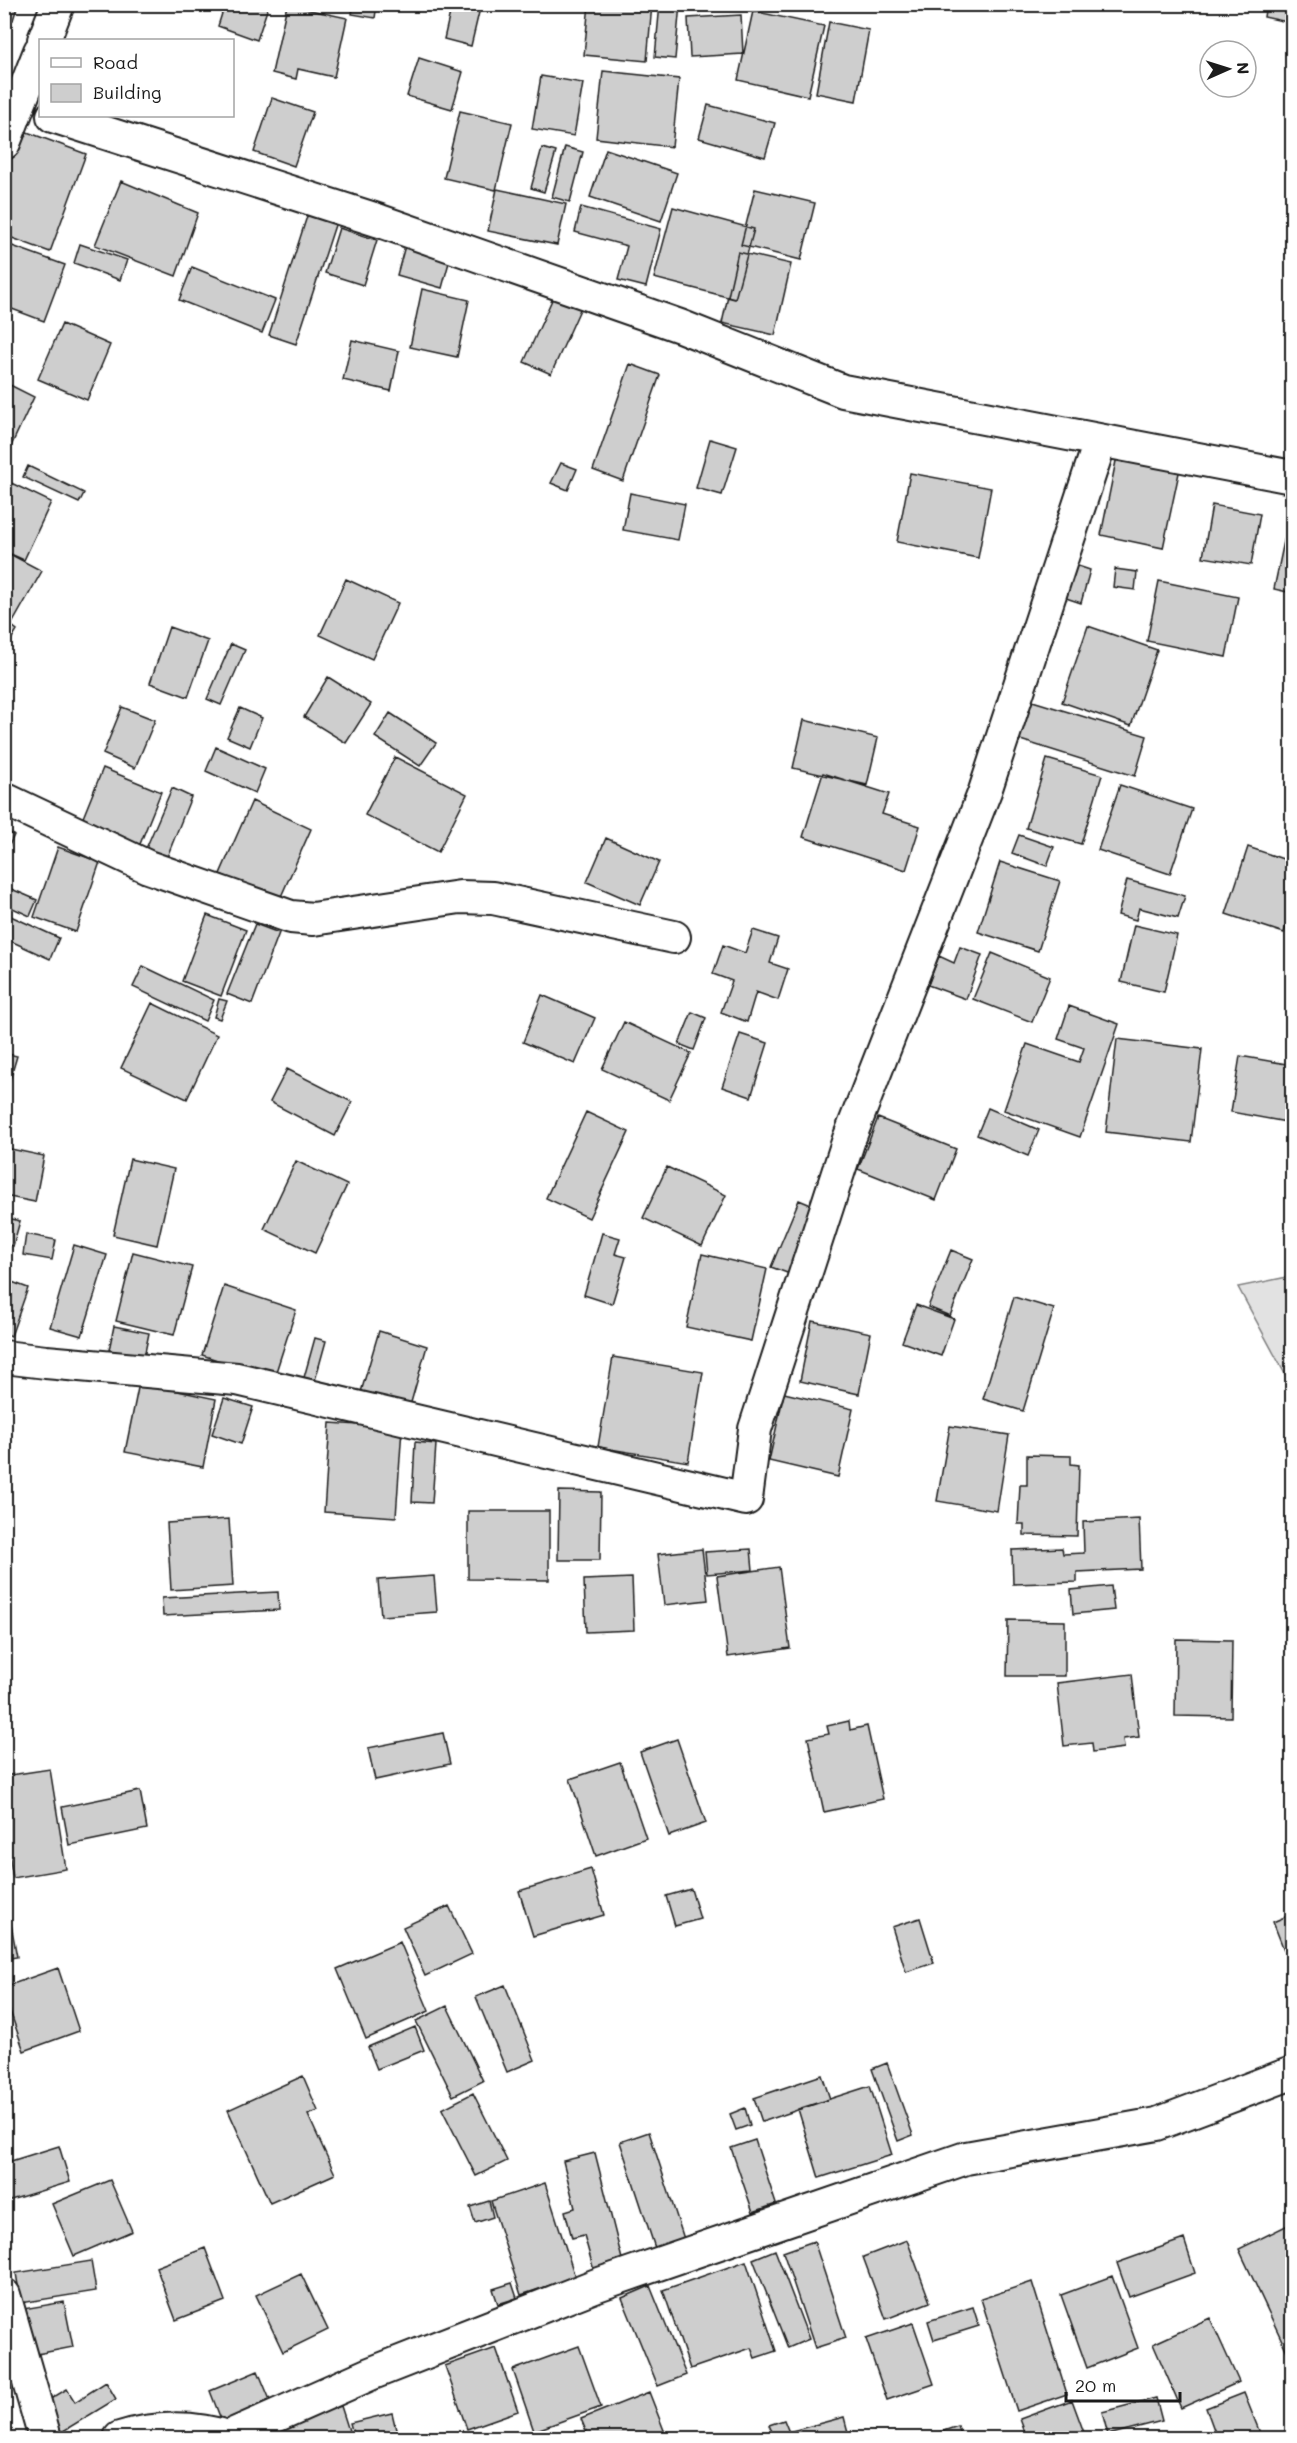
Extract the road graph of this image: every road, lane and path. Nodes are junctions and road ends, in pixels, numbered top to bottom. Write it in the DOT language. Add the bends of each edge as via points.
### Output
graph roads {
  1 [pos="58,4"];
  2 [pos="44,39"];
  3 [pos="39,54"];
  4 [pos="22,105"];
  5 [pos="56,117"];
  6 [pos="4,143"];
  7 [pos="1100,442"];
  8 [pos="1293,477"];
  9 [pos="4,799"];
  10 [pos="674,937"];
  11 [pos="4,1357"];
  12 [pos="1293,2073"];
  13 [pos="4,2295"];
  14 [pos="228,2438"];
  15 [pos="45,2439"];
  16 [pos="120,2439"];
  1 -- 2 [label="street"];
  3 -- 4 [label="street"];
  4 -- 6 [label="street"];
  5 -- 7 [label="street" via="380,221 680,326 843,391"];
  7 -- 8 [label="street"];
  7 -- 11 [label="street" via="985,791 849,1138 755,1429 746,1499 237,1379"];
  9 -- 10 [label="street" via="148,867 291,917 313,919 460,897 482,898"];
  12 -- 14 [label="street" via="1156,2124 966,2158 597,2284 370,2374"];
  13 -- 15 [label="street"];
  14 -- 16 [label="street" via="182,2430 138,2433"];
}
